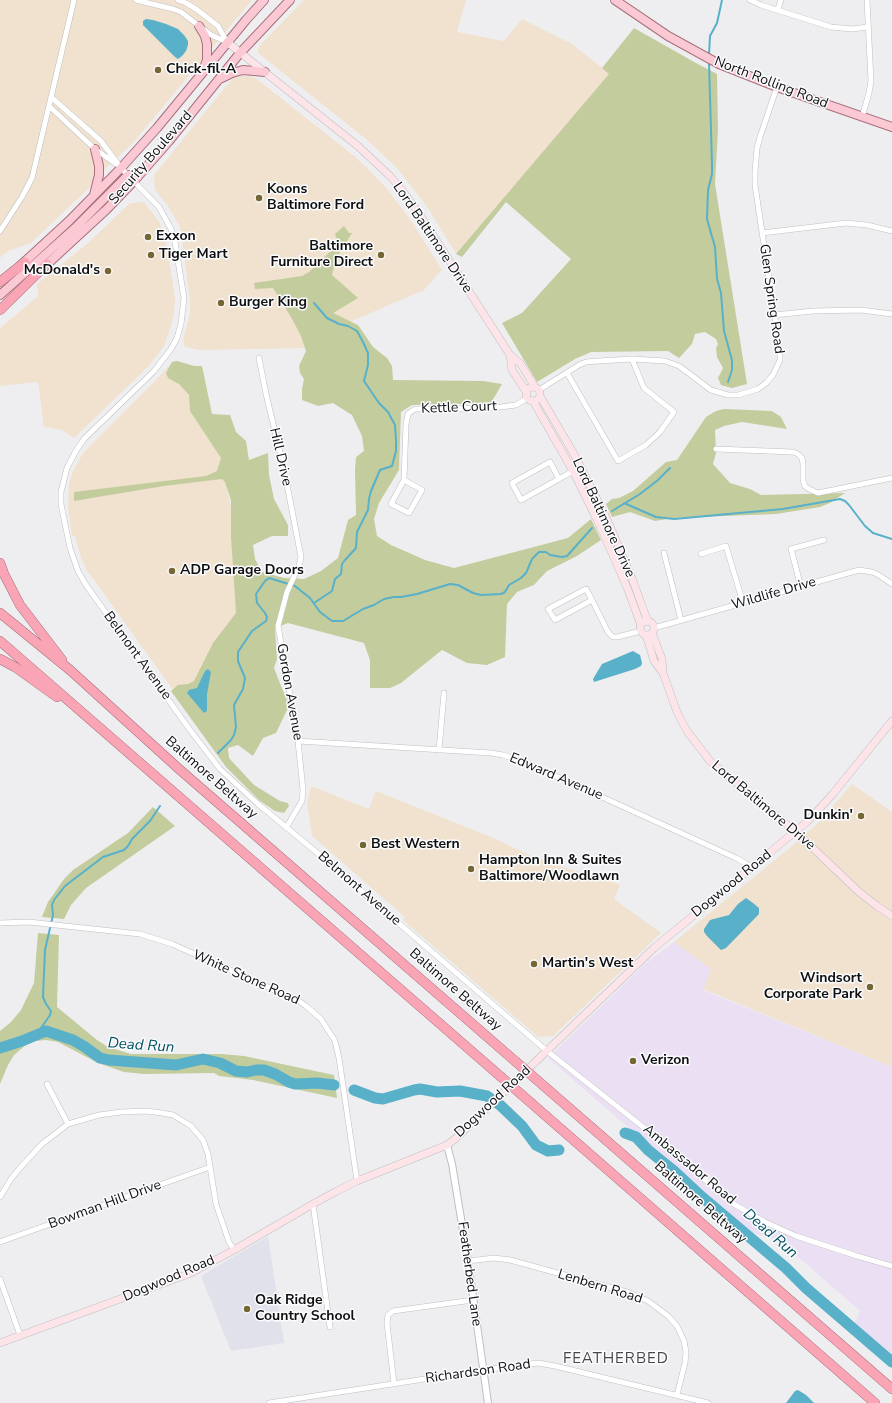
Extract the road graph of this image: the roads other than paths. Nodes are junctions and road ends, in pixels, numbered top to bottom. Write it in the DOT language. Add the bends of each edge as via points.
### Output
graph roads {
  1 [pos="74,0"];
  2 [pos="136,0"];
  3 [pos="178,0"];
  4 [pos="264,0"];
  5 [pos="290,0"];
  6 [pos="615,0"];
  7 [pos="750,0"];
  8 [pos="781,0"];
  9 [pos="867,0"];
  10 [pos="778,9"];
  11 [pos="199,26"];
  12 [pos="868,27"];
  13 [pos="227,42"];
  14 [pos="240,53"];
  15 [pos="265,72"];
  16 [pos="203,73"];
  17 [pos="218,81"];
  18 [pos="777,87"];
  19 [pos="51,97"];
  20 [pos="49,106"];
  21 [pos="862,117"];
  22 [pos="892,127"];
  23 [pos="95,149"];
  24 [pos="122,168"];
  25 [pos="131,178"];
  26 [pos="94,197"];
  27 [pos="0,231"];
  28 [pos="892,231"];
  29 [pos="762,232"];
  30 [pos="25,262"];
  31 [pos="47,264"];
  32 [pos="0,283"];
  33 [pos="0,295"];
  34 [pos="0,305"];
  35 [pos="0,310"];
  36 [pos="892,314"];
  37 [pos="774,315"];
  38 [pos="510,355"];
  39 [pos="259,358"];
  40 [pos="632,359"];
  41 [pos="567,373"];
  42 [pos="538,391"];
  43 [pos="529,397"];
  44 [pos="716,449"];
  45 [pos="573,471"];
  46 [pos="892,478"];
  47 [pos="559,479"];
  48 [pos="404,480"];
  49 [pos="824,540"];
  50 [pos="664,553"];
  51 [pos="701,554"];
  52 [pos="301,557"];
  53 [pos="0,563"];
  54 [pos="892,584"];
  55 [pos="801,587"];
  56 [pos="592,600"];
  57 [pos="743,603"];
  58 [pos="0,614"];
  59 [pos="681,620"];
  60 [pos="647,629"];
  61 [pos="0,641"];
  62 [pos="0,659"];
  63 [pos="70,670"];
  64 [pos="444,694"];
  65 [pos="892,722"];
  66 [pos="98,727"];
  67 [pos="298,741"];
  68 [pos="439,750"];
  69 [pos="286,828"];
  70 [pos="796,832"];
  71 [pos="752,867"];
  72 [pos="892,916"];
  73 [pos="0,923"];
  74 [pos="547,1051"];
  75 [pos="47,1084"];
  76 [pos="68,1124"];
  77 [pos="447,1145"];
  78 [pos="210,1167"];
  79 [pos="358,1181"];
  80 [pos="0,1197"];
  81 [pos="313,1204"];
  82 [pos="0,1242"];
  83 [pos="234,1250"];
  84 [pos="468,1261"];
  85 [pos="892,1266"];
  86 [pos="0,1279"];
  87 [pos="473,1300"];
  88 [pos="330,1327"];
  89 [pos="20,1336"];
  90 [pos="0,1343"];
  91 [pos="483,1370"];
  92 [pos="394,1384"];
  93 [pos="892,1389"];
  94 [pos="677,1395"];
  95 [pos="269,1403"];
  96 [pos="488,1403"];
  97 [pos="708,1403"];
  98 [pos="875,1403"];
  1 -- 19 [label="street"];
  2 -- 11 [label="street, Lord Baltimore Drive" via="181,12"];
  3 -- 13 [label="street, Lord Baltimore Drive" via="218,26"];
  4 -- 13 [label="main road, Security Boulevard"];
  5 -- 14 [label="main road, Security Boulevard"];
  6 -- 18 [label="main road, North Rolling Road" via="668,36 715,62"];
  7 -- 10 [label="street"];
  8 -- 10 [label="street"];
  9 -- 12 [label="street"];
  10 -- 12 [label="street" via="830,27"];
  11 -- 13 [label="street, Lord Baltimore Drive" via="211,36"];
  11 -- 16 [label="main road" via="205,36 208,52"];
  12 -- 21 [label="street" via="871,81"];
  13 -- 14 [label="main road, Lord Baltimore Drive"];
  13 -- 16 [label="main road, Security Boulevard"];
  14 -- 15 [label="main road, Lord Baltimore Drive"];
  14 -- 17 [label="main road, Security Boulevard"];
  15 -- 17 [label="main road" via="243,70"];
  15 -- 38 [label="main road, Lord Baltimore Drive" via="359,147 402,190"];
  16 -- 24 [label="main road, Security Boulevard"];
  17 -- 25 [label="main road, Security Boulevard" via="169,141"];
  18 -- 21 [label="main road, North Rolling Road"];
  18 -- 29 [label="street, Glen Spring Road" via="760,137 756,160 755,185"];
  19 -- 20 [label="street"];
  19 -- 24 [label="street, Belmont Avenue" via="101,141"];
  20 -- 23 [label="street, Belmont Avenue"];
  20 -- 27 [label="street" via="32,178"];
  21 -- 22 [label="main road, North Rolling Road"];
  23 -- 24 [label="street, Belmont Avenue"];
  23 -- 26 [label="main road" via="99,175"];
  24 -- 25 [label="street, Belmont Avenue"];
  24 -- 26 [label="main road, Security Boulevard"];
  25 -- 31 [label="main road, Security Boulevard" via="107,209"];
  25 -- 33 [label="main road"];
  25 -- 69 [label="street, Belmont Avenue" via="159,207 171,229 182,278 184,298 181,324 171,349 154,371 85,438 70,459 61,492 68,541 86,585 206,751 235,784"];
  26 -- 30 [label="main road, Security Boulevard"];
  28 -- 29 [label="street" via="868,225 834,223"];
  29 -- 37 [label="street, Glen Spring Road"];
  30 -- 32 [label="highway"];
  31 -- 34 [label="main road, Security Boulevard"];
  31 -- 35 [label="highway"];
  36 -- 37 [label="street" via="861,310 813,310"];
  37 -- 40 [label="street, Glen Spring Road" via="780,360 766,383 748,393 719,393 702,385 672,363"];
  38 -- 42 [label="main road, Lord Baltimore Drive" via="520,363"];
  38 -- 43 [label="main road, Lord Baltimore Drive" via="512,370"];
  39 -- 52 [label="street, Hill Drive"];
  40 -- 41 [label="street, Glen Spring Road" via="592,361"];
  40 -- 41 [label="street" via="644,388 674,412 660,432 646,445 618,461"];
  41 -- 42 [label="street, Glen Spring Road"];
  42 -- 43 [label="main road" via="530,388"];
  42 -- 43 [label="main road" via="538,400"];
  42 -- 60 [label="main road, Lord Baltimore Drive" via="607,519 630,573"];
  43 -- 45 [label="main road, Lord Baltimore Drive"];
  43 -- 48 [label="street, Kettle Court" via="516,405 493,408 415,409 406,419"];
  44 -- 46 [label="street" via="798,454 802,458 805,486 818,493"];
  45 -- 47 [label="street"];
  45 -- 60 [label="main road, Lord Baltimore Drive"];
  47 -- 47 [label="street" via="521,500 512,483 550,462"];
  48 -- 48 [label="street, Kettle Court" via="391,504 409,513 422,490"];
  49 -- 55 [label="street" via="791,549"];
  50 -- 59 [label="street"];
  51 -- 57 [label="street" via="726,546"];
  52 -- 67 [label="street, Gordon Avenue" via="283,604 278,626"];
  53 -- 63 [label="highway" via="20,604"];
  54 -- 55 [label="street, Wildlife Drive" via="878,574 859,570"];
  55 -- 57 [label="street, Wildlife Drive"];
  56 -- 56 [label="street" via="586,589 548,609 554,620"];
  56 -- 60 [label="street, Wildlife Drive" via="613,637"];
  57 -- 59 [label="street, Wildlife Drive"];
  58 -- 63 [label="highway, Baltimore Beltway"];
  59 -- 60 [label="street, Wildlife Drive"];
  60 -- 70 [label="main road, Lord Baltimore Drive" via="662,659 663,673 677,712 687,730 710,761"];
  61 -- 66 [label="highway"];
  62 -- 66 [label="highway"];
  63 -- 93 [label="highway, Baltimore Beltway, bridge" via="185,774"];
  64 -- 68 [label="street"];
  65 -- 70 [label="main road, Dogwood Road" via="832,795"];
  66 -- 98 [label="highway, bridge"];
  67 -- 68 [label="street, Edward Avenue"];
  67 -- 69 [label="street, Gordon Avenue" via="303,796"];
  68 -- 71 [label="street, Edward Avenue" via="491,753 514,758"];
  69 -- 74 [label="street, Belmont Avenue"];
  70 -- 71 [label="main road, Dogwood Road"];
  70 -- 72 [label="main road, Lord Baltimore Drive" via="859,892"];
  71 -- 74 [label="main road, Dogwood Road" via="654,948"];
  73 -- 79 [label="street, White Stone Road" via="29,922 140,934 183,949 299,1001 314,1012 335,1041"];
  74 -- 77 [label="main road, Dogwood Road"];
  74 -- 85 [label="street, Ambassador Road" via="652,1134 722,1195 744,1210 796,1236"];
  75 -- 76 [label="street"];
  76 -- 78 [label="street" via="121,1112 146,1111 173,1116 190,1126 203,1140"];
  76 -- 80 [label="street" via="42,1144 19,1169"];
  77 -- 79 [label="main road, Dogwood Road"];
  77 -- 84 [label="street, Featherbed Lane"];
  78 -- 82 [label="street, Bowman Hill Drive"];
  78 -- 83 [label="street" via="216,1204"];
  79 -- 81 [label="main road, Dogwood Road"];
  81 -- 83 [label="main road, Dogwood Road"];
  81 -- 88 [label="street"];
  83 -- 89 [label="main road, Dogwood Road" via="178,1278"];
  84 -- 87 [label="street, Featherbed Lane"];
  84 -- 94 [label="street, Lenbern Road" via="494,1258 510,1260 627,1292 648,1301 668,1316 677,1326 684,1341 685,1363"];
  86 -- 89 [label="street"];
  87 -- 91 [label="street, Featherbed Lane"];
  87 -- 92 [label="street" via="393,1311 388,1315"];
  89 -- 90 [label="main road, Dogwood Road"];
  91 -- 92 [label="street, Richardson Road"];
  91 -- 94 [label="street, Richardson Road" via="546,1364"];
  91 -- 96 [label="street, Featherbed Lane"];
  92 -- 95 [label="street, Richardson Road"];
  94 -- 97 [label="street, Richardson Road"];
}
